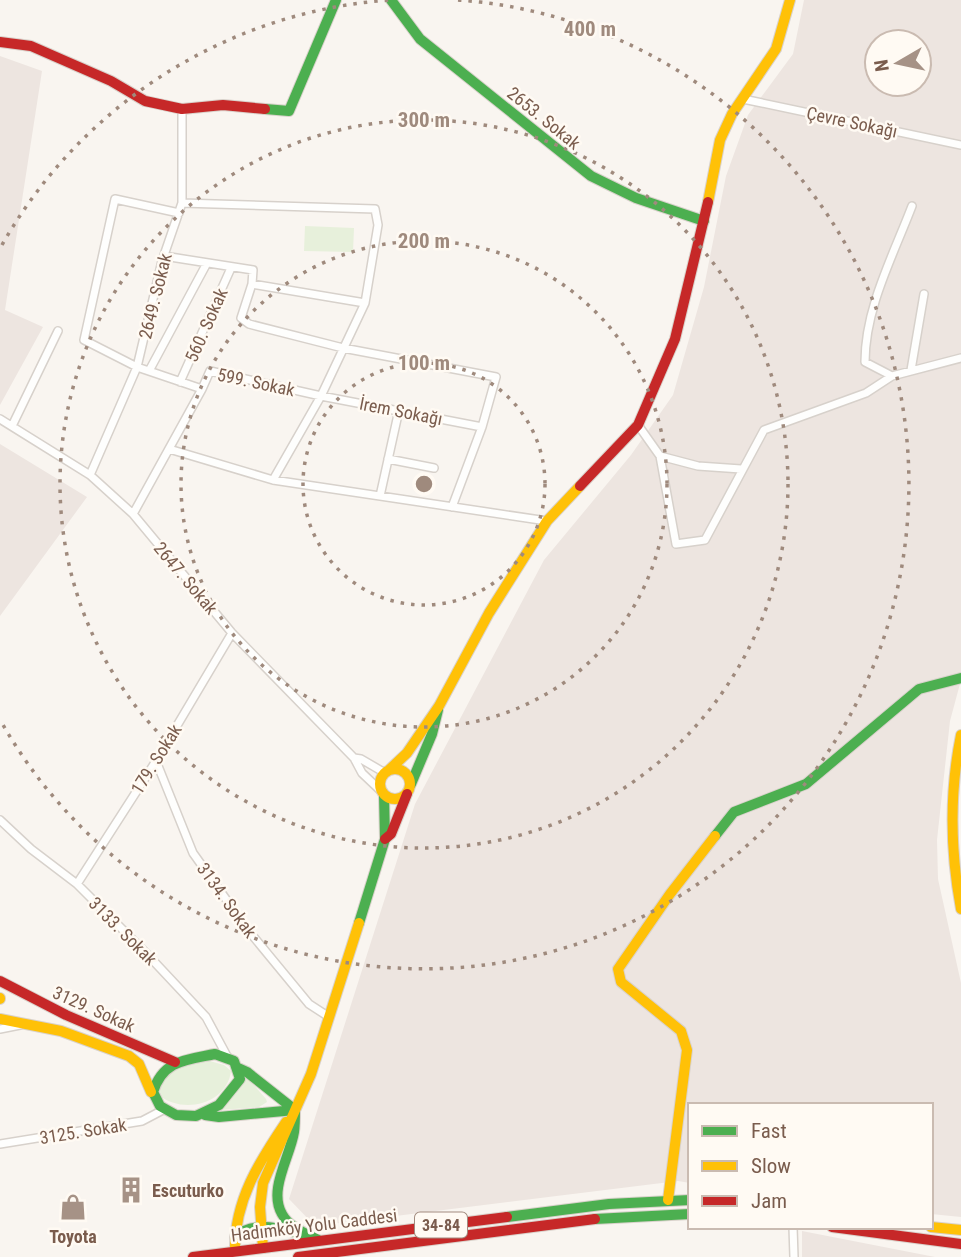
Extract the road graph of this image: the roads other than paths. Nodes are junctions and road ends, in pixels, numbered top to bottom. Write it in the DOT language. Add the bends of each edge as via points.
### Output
graph roads {
  1 [pos="336,0"];
  2 [pos="391,0"];
  3 [pos="787,1"];
  4 [pos="0,42"];
  5 [pos="743,99"];
  6 [pos="182,109"];
  7 [pos="961,145"];
  8 [pos="182,203"];
  9 [pos="912,206"];
  10 [pos="178,213"];
  11 [pos="704,221"];
  12 [pos="164,256"];
  13 [pos="207,263"];
  14 [pos="231,268"];
  15 [pos="252,284"];
  16 [pos="924,294"];
  17 [pos="365,303"];
  18 [pos="58,331"];
  19 [pos="343,348"];
  20 [pos="961,358"];
  21 [pos="137,366"];
  22 [pos="149,370"];
  23 [pos="911,370"];
  24 [pos="892,376"];
  25 [pos="180,382"];
  26 [pos="202,390"];
  27 [pos="321,396"];
  28 [pos="399,410"];
  29 [pos="0,419"];
  30 [pos="638,425"];
  31 [pos="12,426"];
  32 [pos="482,427"];
  33 [pos="169,449"];
  34 [pos="660,456"];
  35 [pos="388,459"];
  36 [pos="434,468"];
  37 [pos="741,470"];
  38 [pos="90,475"];
  39 [pos="274,480"];
  40 [pos="380,496"];
  41 [pos="453,507"];
  42 [pos="133,514"];
  43 [pos="547,522"];
  44 [pos="232,633"];
  45 [pos="961,678"];
  46 [pos="439,706"];
  47 [pos="961,736"];
  48 [pos="354,758"];
  49 [pos="156,761"];
  50 [pos="387,771"];
  51 [pos="409,789"];
  52 [pos="383,793"];
  53 [pos="0,820"];
  54 [pos="385,839"];
  55 [pos="77,884"];
  56 [pos="961,909"];
  57 [pos="0,981"];
  58 [pos="328,1017"];
  59 [pos="0,1018"];
  60 [pos="29,1023"];
  61 [pos="0,1029"];
  62 [pos="228,1058"];
  63 [pos="176,1062"];
  64 [pos="236,1067"];
  65 [pos="151,1092"];
  66 [pos="163,1110"];
  67 [pos="295,1110"];
  68 [pos="205,1115"];
  69 [pos="0,1144"];
  70 [pos="668,1200"];
  71 [pos="688,1200"];
  72 [pos="688,1214"];
  73 [pos="933,1227"];
  74 [pos="262,1228"];
  75 [pos="793,1229"];
  76 [pos="847,1229"];
  77 [pos="961,1230"];
  78 [pos="304,1234"];
  79 [pos="235,1237"];
  80 [pos="320,1241"];
  81 [pos="961,1244"];
  82 [pos="261,1252"];
  83 [pos="236,1254"];
  84 [pos="193,1257"];
  85 [pos="298,1257"];
  86 [pos="794,1257"];
  1 -- 6 [label="main road" via="289,111 223,105"];
  2 -- 11 [label="main road, 2653. Sokak" via="420,39 591,176 636,198"];
  3 -- 5 [label="main road" via="776,49"];
  4 -- 6 [label="main road" via="31,46 145,101"];
  5 -- 7 [label="street, Çevre Sokağı"];
  5 -- 11 [label="main road" via="720,140"];
  6 -- 8 [label="street, 2649. Sokak"];
  8 -- 10 [label="street, 2649. Sokak"];
  8 -- 17 [label="street" via="375,209 378,225"];
  9 -- 24 [label="street" via="870,318 865,346 865,362"];
  10 -- 12 [label="street, 2649. Sokak"];
  10 -- 21 [label="street" via="115,199 85,341"];
  11 -- 30 [label="main road" via="675,339"];
  12 -- 13 [label="street"];
  12 -- 21 [label="street, 2649. Sokak"];
  13 -- 14 [label="street"];
  13 -- 22 [label="street"];
  14 -- 15 [label="street" via="253,270"];
  14 -- 25 [label="street, 560. Sokak"];
  15 -- 17 [label="street"];
  15 -- 19 [label="street" via="241,318 249,324"];
  16 -- 23 [label="street"];
  17 -- 19 [label="street"];
  18 -- 31 [label="street"];
  19 -- 27 [label="street"];
  19 -- 32 [label="street" via="496,377"];
  20 -- 23 [label="street"];
  21 -- 22 [label="street"];
  21 -- 38 [label="street, 2649. Sokak"];
  22 -- 25 [label="street"];
  23 -- 24 [label="street"];
  24 -- 37 [label="street" via="866,393 764,430"];
  25 -- 26 [label="street"];
  26 -- 27 [label="street, 599. Sokak" via="210,371"];
  26 -- 33 [label="street"];
  27 -- 28 [label="street, İrem Sokağı"];
  27 -- 39 [label="street"];
  28 -- 32 [label="street, İrem Sokağı"];
  28 -- 35 [label="street"];
  29 -- 31 [label="street, 2647. Sokak"];
  30 -- 34 [label="street"];
  30 -- 43 [label="main road"];
  31 -- 38 [label="street, 2647. Sokak"];
  32 -- 41 [label="street"];
  33 -- 39 [label="street"];
  33 -- 42 [label="street"];
  34 -- 37 [label="street"];
  34 -- 37 [label="street" via="676,544 705,540"];
  35 -- 36 [label="street"];
  35 -- 40 [label="street"];
  38 -- 42 [label="street, 2647. Sokak"];
  39 -- 40 [label="street"];
  40 -- 41 [label="street"];
  41 -- 43 [label="street"];
  42 -- 44 [label="street, 2647. Sokak"];
  43 -- 46 [label="main road" via="489,613"];
  44 -- 48 [label="street, 2647. Sokak"];
  44 -- 49 [label="street, 179. Sokak"];
  45 -- 70 [label="main road" via="919,689 806,784 734,811 618,969 621,982 681,1031 687,1051"];
  46 -- 50 [label="main road" via="407,753"];
  46 -- 51 [label="main road"];
  47 -- 56 [label="main road" via="953,850"];
  48 -- 50 [label="street"];
  48 -- 52 [label="street"];
  49 -- 55 [label="street, 179. Sokak"];
  49 -- 58 [label="street, 3134. Sokak" via="193,853 247,930 309,1004"];
  50 -- 51 [label="main road" via="403,771 410,779"];
  50 -- 52 [label="main road" via="380,781"];
  51 -- 52 [label="main road" via="393,800"];
  51 -- 54 [label="main road"];
  52 -- 54 [label="main road"];
  53 -- 55 [label="street, 3133. Sokak"];
  54 -- 58 [label="main road"];
  55 -- 62 [label="street, 3133. Sokak" via="206,1017"];
  57 -- 63 [label="main road, 3129. Sokak"];
  58 -- 67 [label="main road"];
  59 -- 60 [label="main road"];
  60 -- 61 [label="street"];
  60 -- 65 [label="main road" via="129,1056 139,1064"];
  62 -- 63 [label="main road" via="199,1055"];
  62 -- 64 [label="main road"];
  63 -- 65 [label="main road" via="155,1079"];
  64 -- 67 [label="main road"];
  64 -- 68 [label="main road" via="240,1079 232,1093"];
  65 -- 66 [label="main road"];
  66 -- 68 [label="main road" via="175,1116"];
  66 -- 69 [label="street, 3125. Sokak" via="142,1121"];
  67 -- 68 [label="main road"];
  67 -- 74 [label="main road" via="263,1183"];
  67 -- 78 [label="main road" via="277,1199 282,1215"];
  67 -- 79 [label="main road" via="252,1178"];
  70 -- 71 [label="main road, Hadımköy Yolu Caddesi / 34-84"];
  70 -- 80 [label="main road, Hadımköy Yolu Caddesi / 34-84"];
  72 -- 85 [label="main road, Hadımköy Yolu Caddesi / 34-84" via="603,1218"];
  73 -- 77 [label="main road"];
  74 -- 78 [label="main road"];
  74 -- 79 [label="main road" via="246,1228"];
  74 -- 82 [label="main road"];
  75 -- 86 [label="street"];
  76 -- 81 [label="main road"];
  78 -- 80 [label="main road"];
  79 -- 83 [label="main road"];
  80 -- 82 [label="main road, Hadımköy Yolu Caddesi / 34-84"];
  82 -- 83 [label="main road, Hadımköy Yolu Caddesi / 34-84"];
  83 -- 84 [label="main road, Hadımköy Yolu Caddesi / 34-84"];
}
